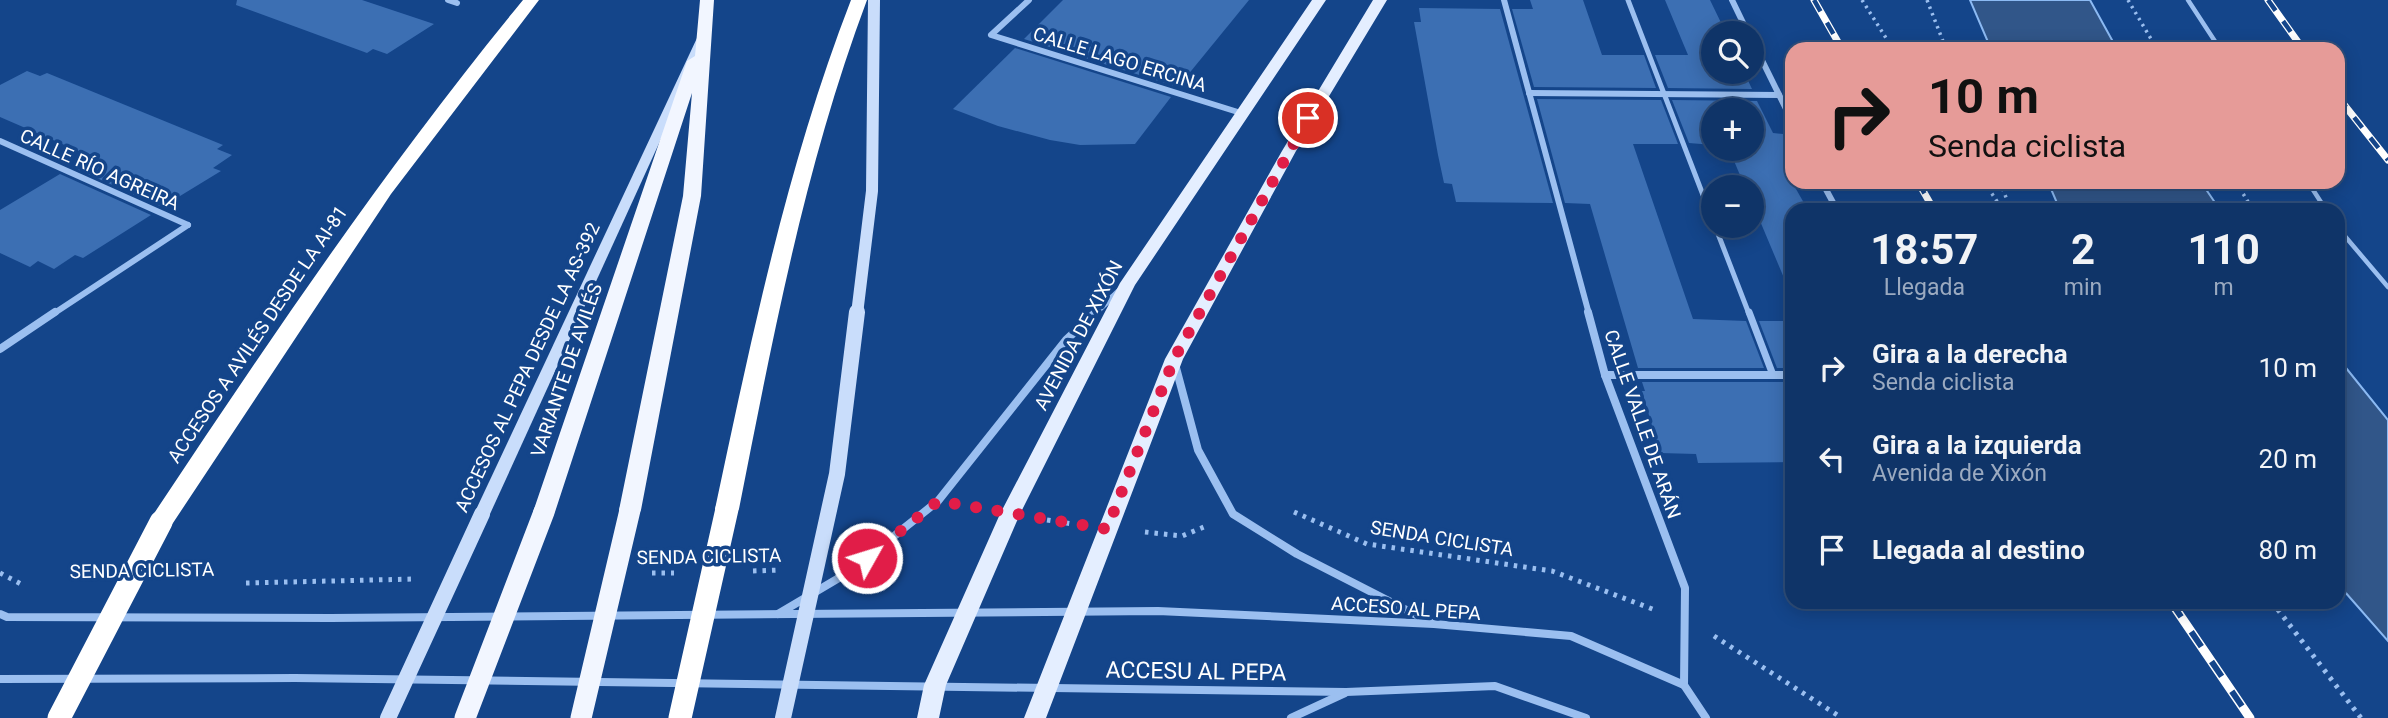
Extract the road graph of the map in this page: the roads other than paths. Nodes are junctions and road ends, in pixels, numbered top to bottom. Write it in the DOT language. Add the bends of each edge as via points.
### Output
graph roads {
  1 [pos="448,0"];
  2 [pos="531,0"];
  3 [pos="707,0"];
  4 [pos="859,0"];
  5 [pos="874,0"];
  6 [pos="1029,0"];
  7 [pos="1319,0"];
  8 [pos="1380,0"];
  9 [pos="1504,0"];
  10 [pos="1628,0"];
  11 [pos="1732,0"];
  12 [pos="2188,0"];
  13 [pos="457,3"];
  14 [pos="1742,21"];
  15 [pos="704,34"];
  16 [pos="2215,42"];
  17 [pos="1764,64"];
  18 [pos="1529,93"];
  19 [pos="1664,94"];
  20 [pos="1779,95"];
  21 [pos="1785,107"];
  22 [pos="1241,113"];
  23 [pos="0,141"];
  24 [pos="1701,190"];
  25 [pos="2345,236"];
  26 [pos="1719,238"];
  27 [pos="1128,283"];
  28 [pos="2388,287"];
  29 [pos="0,349"];
  30 [pos="1174,359"];
  31 [pos="1605,375"];
  32 [pos="1773,375"];
  33 [pos="1785,375"];
  34 [pos="967,612"];
  35 [pos="1076,612"];
  36 [pos="0,614"];
  37 [pos="777,614"];
  38 [pos="1434,624"];
  39 [pos="0,679"];
  40 [pos="935,685"];
  41 [pos="1684,685"];
  42 [pos="1046,688"];
  43 [pos="1346,692"];
  44 [pos="60,718"];
  45 [pos="388,718"];
  46 [pos="466,718"];
  47 [pos="581,718"];
  48 [pos="680,718"];
  49 [pos="783,718"];
  50 [pos="928,718"];
  51 [pos="1035,718"];
  52 [pos="1292,718"];
  53 [pos="1586,718"];
  54 [pos="1706,718"];
  1 -- 13 [label="street"];
  2 -- 44 [label="highway, ACCESOS A AVILÉS DESDE LA AI-81, bridge" via="459,85 332,260 161,522"];
  3 -- 15 [label="highway, VARIANTE DE AVILÉS"];
  4 -- 48 [label="highway, bridge" via="839,47 785,238"];
  5 -- 49 [label="main road, bridge" via="872,191 839,461"];
  6 -- 22 [label="street, CALLE LAGO ERCINA" via="991,36"];
  7 -- 22 [label="main road, AVENIDA DE XIXÓN"];
  8 -- 30 [label="main road" via="1289,151"];
  9 -- 18 [label="street, CALLE VALLE DE ARÁN"];
  10 -- 19 [label="street"];
  11 -- 14 [label="street"];
  12 -- 16 [label="lane"];
  15 -- 45 [label="main road, ACCESOS AL PEPA DESDE LA AS-392, bridge"];
  15 -- 46 [label="highway, VARIANTE DE AVILÉS, bridge" via="544,512"];
  15 -- 47 [label="highway, VARIANTE DE AVILÉS, bridge" via="692,196 630,510"];
  17 -- 20 [label="street"];
  18 -- 19 [label="street"];
  18 -- 31 [label="street, CALLE VALLE DE ARÁN"];
  19 -- 20 [label="street"];
  19 -- 24 [label="street"];
  20 -- 21 [label="street"];
  22 -- 27 [label="main road, AVENIDA DE XIXÓN"];
  23 -- 29 [label="street, CALLE RÍO AGREIRA" via="188,225"];
  25 -- 28 [label="lane"];
  26 -- 32 [label="street"];
  27 -- 34 [label="main road, AVENIDA DE XIXÓN" via="1010,514"];
  27 -- 37 [label="street" via="1066,340 938,501 849,572"];
  30 -- 35 [label="main road"];
  30 -- 38 [label="street" via="1198,450 1233,514 1297,554"];
  31 -- 32 [label="street"];
  31 -- 41 [label="street, CALLE VALLE DE ARÁN" via="1685,588"];
  32 -- 33 [label="street"];
  34 -- 35 [label="street, ACCESO AL PEPA"];
  34 -- 37 [label="street, ACCESO AL PEPA"];
  34 -- 40 [label="main road, AVENIDA DE XIXÓN"];
  35 -- 38 [label="street, ACCESO AL PEPA" via="1158,611"];
  35 -- 42 [label="main road"];
  36 -- 37 [label="street, ACCESO AL PEPA" via="331,618"];
  38 -- 41 [label="street, ACCESO AL PEPA" via="1571,636"];
  39 -- 40 [label="street, ACCESU AL PEPA"];
  40 -- 42 [label="street, ACCESU AL PEPA"];
  40 -- 50 [label="main road, AVENIDA DE XIXÓN"];
  41 -- 54 [label="street"];
  42 -- 43 [label="street, ACCESU AL PEPA"];
  42 -- 51 [label="main road"];
  43 -- 52 [label="street, ACCESU AL PEPA"];
  43 -- 53 [label="street, ACCESU AL PEPA" via="1495,686"];
}
